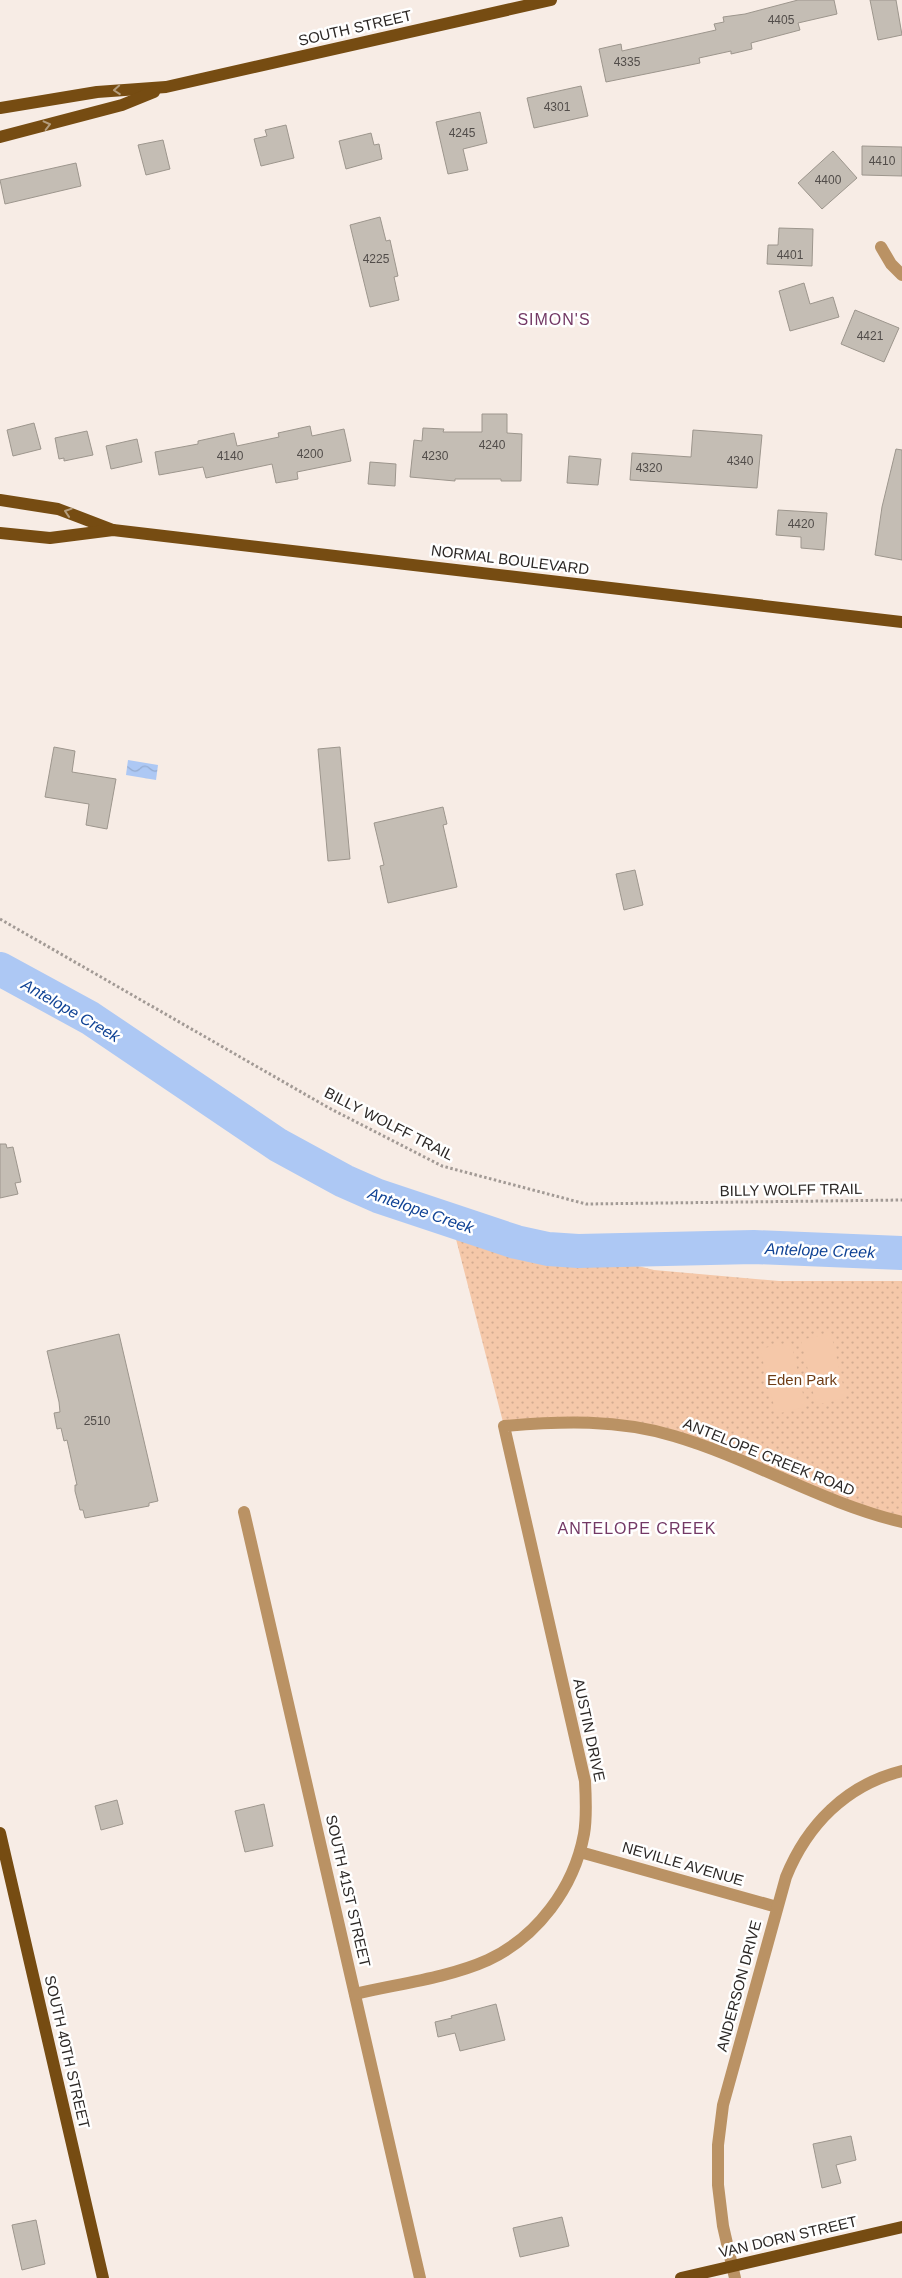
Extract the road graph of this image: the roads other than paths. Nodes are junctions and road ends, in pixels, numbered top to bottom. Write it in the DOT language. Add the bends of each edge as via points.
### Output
graph roads {
  1 [pos="551,0"];
  2 [pos="166,87"];
  3 [pos="0,108"];
  4 [pos="0,137"];
  5 [pos="880,247"];
  6 [pos="902,276"];
  7 [pos="0,500"];
  8 [pos="114,530"];
  9 [pos="0,533"];
  10 [pos="902,622"];
  11 [pos="504,1426"];
  12 [pos="244,1512"];
  13 [pos="902,1522"];
  14 [pos="902,1772"];
  15 [pos="0,1833"];
  16 [pos="580,1852"];
  17 [pos="3,1857"];
  18 [pos="778,1907"];
  19 [pos="355,1994"];
  20 [pos="902,2227"];
  21 [pos="734,2272"];
  22 [pos="103,2278"];
  23 [pos="420,2278"];
  24 [pos="681,2278"];
  1 -- 2 [label="main road, SOUTH STREET"];
  2 -- 3 [label="main road, SOUTH STREET, one-way" via="97,92"];
  4 -- 2 [label="main road, SOUTH STREET, one-way" via="122,105"];
  5 -- 6 [label="street"];
  8 -- 7 [label="main road, NORMAL BOULEVARD, one-way" via="58,509"];
  8 -- 9 [label="main road, NORMAL BOULEVARD" via="50,538"];
  8 -- 10 [label="main road, NORMAL BOULEVARD"];
  11 -- 13 [label="street, ANTELOPE CREEK ROAD" via="587,1422 673,1435 717,1450 827,1499"];
  11 -- 16 [label="street, AUSTIN DRIVE" via="585,1781 586,1810"];
  12 -- 19 [label="street, SOUTH 41ST STREET"];
  14 -- 18 [label="street, ANDERSON DRIVE" via="868,1783 843,1798 810,1830 795,1855"];
  15 -- 17 [label="main road, SOUTH 40TH STREET"];
  16 -- 18 [label="street, NEVILLE AVENUE"];
  16 -- 19 [label="street, AUSTIN DRIVE" via="555,1904 513,1945 488,1960 460,1970"];
  17 -- 22 [label="main road, SOUTH 40TH STREET"];
  18 -- 21 [label="street, ANDERSON DRIVE" via="723,2105 718,2144 723,2226"];
  19 -- 23 [label="street, SOUTH 41ST STREET"];
  20 -- 21 [label="main road, VAN DORN STREET"];
  21 -- 24 [label="main road, VAN DORN STREET"];
}
